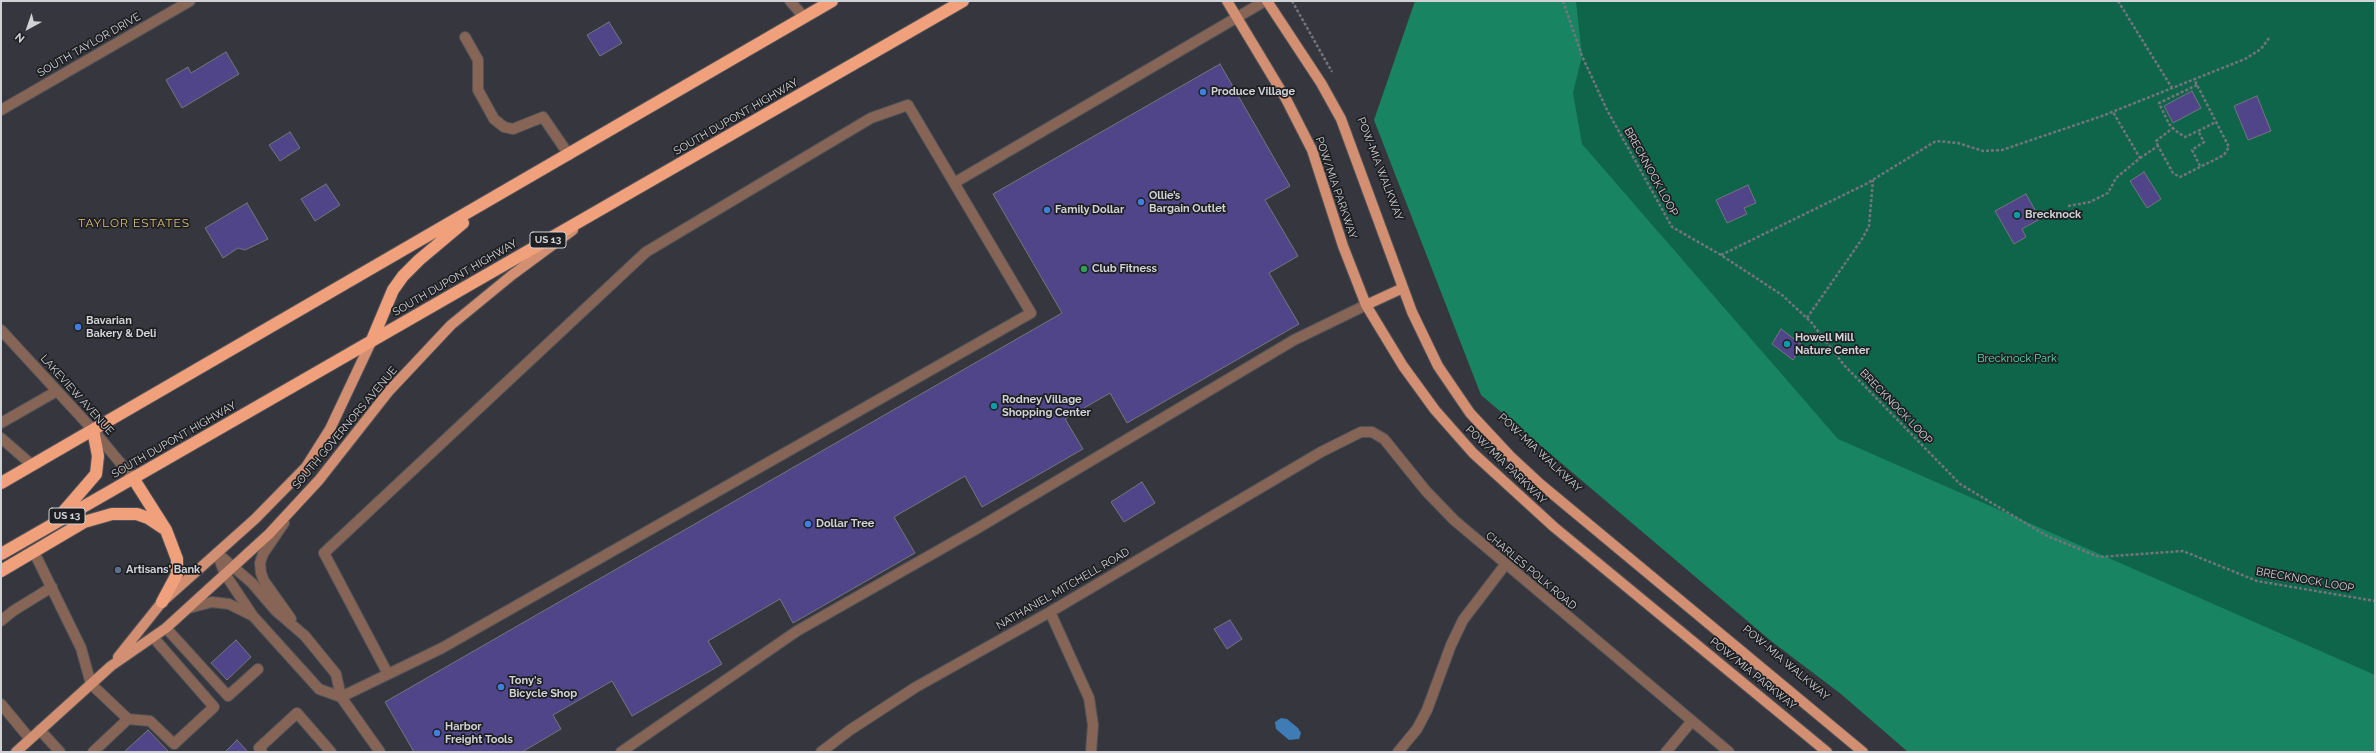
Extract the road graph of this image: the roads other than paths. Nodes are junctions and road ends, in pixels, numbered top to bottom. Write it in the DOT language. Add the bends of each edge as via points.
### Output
graph roads {
  1 [pos="190,1"];
  2 [pos="790,1"];
  3 [pos="832,1"];
  4 [pos="963,1"];
  5 [pos="1227,1"];
  6 [pos="1266,1"];
  7 [pos="804,17"];
  8 [pos="1236,17"];
  9 [pos="465,37"];
  10 [pos="1,110"];
  11 [pos="569,155"];
  12 [pos="954,182"];
  13 [pos="490,201"];
  14 [pos="601,210"];
  15 [pos="1403,288"];
  16 [pos="1366,305"];
  17 [pos="1,330"];
  18 [pos="372,340"];
  19 [pos="57,391"];
  20 [pos="1,423"];
  21 [pos="93,430"];
  22 [pos="1,438"];
  23 [pos="1321,452"];
  24 [pos="32,465"];
  25 [pos="133,478"];
  26 [pos="1,483"];
  27 [pos="295,506"];
  28 [pos="50,526"];
  29 [pos="166,530"];
  30 [pos="34,552"];
  31 [pos="217,553"];
  32 [pos="1,554"];
  33 [pos="1505,565"];
  34 [pos="234,566"];
  35 [pos="1,571"];
  36 [pos="225,574"];
  37 [pos="52,587"];
  38 [pos="162,602"];
  39 [pos="189,608"];
  40 [pos="1050,612"];
  41 [pos="253,616"];
  42 [pos="1,621"];
  43 [pos="166,628"];
  44 [pos="305,636"];
  45 [pos="153,637"];
  46 [pos="110,666"];
  47 [pos="258,669"];
  48 [pos="388,674"];
  49 [pos="90,684"];
  50 [pos="341,697"];
  51 [pos="1,704"];
  52 [pos="128,719"];
  53 [pos="1692,721"];
  54 [pos="40,730"];
  55 [pos="30,739"];
  56 [pos="16,752"];
  57 [pos="60,752"];
  58 [pos="94,752"];
  59 [pos="262,752"];
  60 [pos="331,752"];
  61 [pos="380,752"];
  62 [pos="620,752"];
  63 [pos="821,752"];
  64 [pos="1091,752"];
  65 [pos="1398,752"];
  66 [pos="1666,752"];
  67 [pos="1729,752"];
  68 [pos="1827,752"];
  69 [pos="1863,752"];
  1 -- 10 [label="street, SOUTH TAYLOR DRIVE"];
  2 -- 7 [label="street"];
  3 -- 7 [label="highway"];
  4 -- 14 [label="highway, SOUTH DUPONT HIGHWAY / US 13"];
  5 -- 8 [label="main road, POW/MIA PARKWAY"];
  6 -- 8 [label="street"];
  6 -- 15 [label="main road, POW/MIA PARKWAY" via="1321,83 1341,119"];
  7 -- 11 [label="highway"];
  8 -- 12 [label="street"];
  8 -- 16 [label="main road, POW/MIA PARKWAY" via="1286,98 1312,150 1343,246"];
  9 -- 11 [label="street" via="478,60 478,90 494,119 504,127 513,129 543,117"];
  11 -- 13 [label="highway"];
  12 -- 48 [label="street" via="1031,313 442,648"];
  12 -- 48 [label="street" via="908,104 871,118 646,252 324,553"];
  13 -- 18 [label="highway" via="403,276 393,290"];
  13 -- 21 [label="highway"];
  14 -- 18 [label="highway, SOUTH DUPONT HIGHWAY / US 13"];
  14 -- 27 [label="main road, SOUTH GOVERNORS AVENUE" via="512,275 452,325 389,391 319,480"];
  15 -- 16 [label="main road"];
  15 -- 69 [label="main road, POW/MIA PARKWAY" via="1423,338 1438,366 1470,413 1511,458"];
  16 -- 62 [label="street" via="1294,340 978,528 796,631"];
  16 -- 68 [label="main road, POW/MIA PARKWAY" via="1403,366 1435,410 1473,453 1554,527"];
  17 -- 19 [label="street, LAKEVIEW AVENUE"];
  18 -- 25 [label="highway, SOUTH DUPONT HIGHWAY / US 13"];
  18 -- 31 [label="main road, SOUTH GOVERNORS AVENUE" via="330,429 306,467"];
  19 -- 20 [label="street"];
  19 -- 21 [label="street, LAKEVIEW AVENUE"];
  21 -- 24 [label="highway"];
  21 -- 25 [label="street, LAKEVIEW AVENUE"];
  21 -- 28 [label="highway" via="98,456 96,474"];
  22 -- 24 [label="street"];
  23 -- 33 [label="street, CHARLES POLK ROAD" via="1361,432 1372,432 1384,439 1439,506"];
  23 -- 40 [label="street, NATHANIEL MITCHELL ROAD"];
  24 -- 26 [label="highway"];
  25 -- 28 [label="highway, SOUTH DUPONT HIGHWAY / US 13"];
  25 -- 29 [label="highway"];
  27 -- 34 [label="main road, SOUTH GOVERNORS AVENUE" via="270,534"];
  27 -- 44 [label="street" via="268,545 260,563 264,581"];
  28 -- 32 [label="highway, SOUTH DUPONT HIGHWAY / US 13"];
  29 -- 30 [label="highway" via="137,514 112,514 84,522"];
  29 -- 38 [label="highway" via="177,559 177,574"];
  30 -- 35 [label="highway"];
  30 -- 37 [label="street"];
  31 -- 34 [label="street"];
  31 -- 36 [label="street"];
  31 -- 38 [label="main road, SOUTH GOVERNORS AVENUE"];
  33 -- 53 [label="street, CHARLES POLK ROAD"];
  33 -- 65 [label="street" via="1463,620 1427,710 1417,729"];
  34 -- 36 [label="main road, SOUTH GOVERNORS AVENUE"];
  34 -- 44 [label="street" via="276,611"];
  36 -- 39 [label="main road, SOUTH GOVERNORS AVENUE"];
  36 -- 41 [label="street"];
  37 -- 42 [label="street"];
  37 -- 49 [label="street" via="81,648"];
  38 -- 46 [label="main road, SOUTH GOVERNORS AVENUE"];
  39 -- 41 [label="street" via="212,602 229,604"];
  39 -- 43 [label="main road, SOUTH GOVERNORS AVENUE"];
  40 -- 63 [label="street, NATHANIEL MITCHELL ROAD" via="916,686"];
  40 -- 64 [label="street" via="1089,698 1093,725"];
  41 -- 50 [label="street" via="319,689"];
  43 -- 45 [label="main road, SOUTH GOVERNORS AVENUE"];
  43 -- 47 [label="street" via="228,696"];
  44 -- 50 [label="street" via="336,674"];
  45 -- 46 [label="main road, SOUTH GOVERNORS AVENUE"];
  45 -- 52 [label="street" via="214,707 174,744 150,720"];
  46 -- 49 [label="main road, SOUTH GOVERNORS AVENUE"];
  48 -- 50 [label="street"];
  49 -- 52 [label="street"];
  49 -- 54 [label="main road, SOUTH GOVERNORS AVENUE"];
  50 -- 61 [label="street"];
  51 -- 55 [label="street"];
  52 -- 58 [label="street"];
  53 -- 66 [label="street"];
  53 -- 67 [label="street, CHARLES POLK ROAD"];
  54 -- 55 [label="main road, SOUTH GOVERNORS AVENUE"];
  54 -- 57 [label="street"];
  55 -- 56 [label="main road, SOUTH GOVERNORS AVENUE"];
  59 -- 60 [label="street" via="259,748 296,712"];
}
